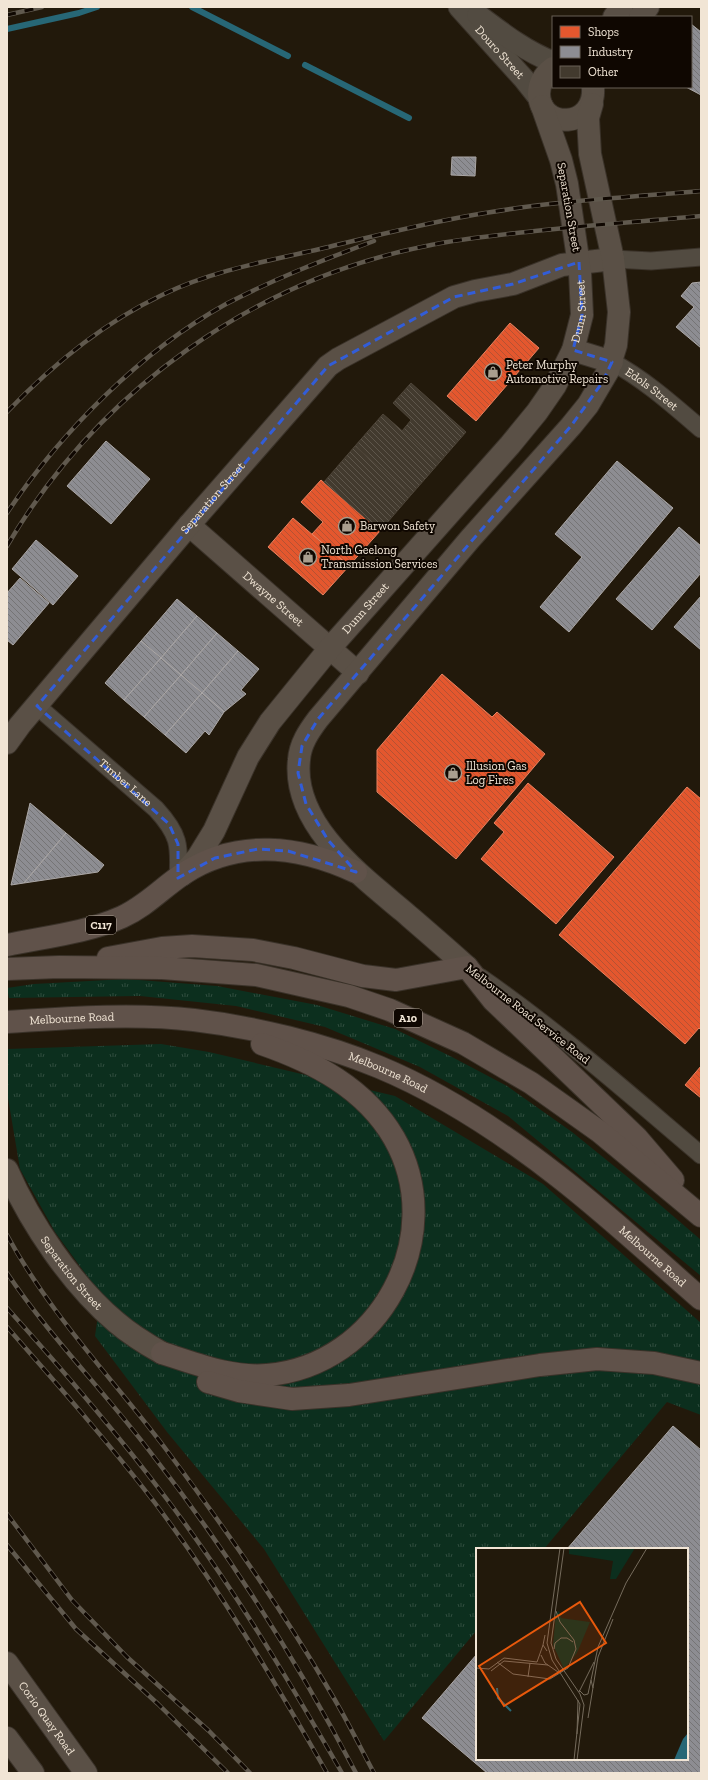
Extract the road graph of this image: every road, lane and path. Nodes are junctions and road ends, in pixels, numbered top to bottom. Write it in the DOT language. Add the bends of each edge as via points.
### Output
graph roads {
  1 [pos="459,7"];
  2 [pos="468,7"];
  3 [pos="622,7"];
  4 [pos="648,7"];
  5 [pos="615,16"];
  6 [pos="641,16"];
  7 [pos="552,62"];
  8 [pos="552,69"];
  9 [pos="594,93"];
  10 [pos="541,102"];
  11 [pos="701,257"];
  12 [pos="613,259"];
  13 [pos="579,262"];
  14 [pos="574,350"];
  15 [pos="612,362"];
  16 [pos="701,429"];
  17 [pos="189,526"];
  18 [pos="330,648"];
  19 [pos="358,673"];
  20 [pos="37,706"];
  21 [pos="7,743"];
  22 [pos="356,872"];
  23 [pos="180,876"];
  24 [pos="7,944"];
  25 [pos="59,967"];
  26 [pos="467,967"];
  27 [pos="7,969"];
  28 [pos="193,1020"];
  29 [pos="8,1022"];
  30 [pos="701,1155"];
  31 [pos="7,1170"];
  32 [pos="701,1213"];
  33 [pos="701,1216"];
  34 [pos="701,1299"];
  35 [pos="162,1353"];
  36 [pos="701,1373"];
  37 [pos="7,1662"];
  38 [pos="7,1738"];
  39 [pos="33,1773"];
  40 [pos="86,1773"];
  1 -- 10 [label="street, Douro Street" via="524,79"];
  2 -- 7 [label="street, Douro Street" via="515,42"];
  3 -- 5 [label="main road"];
  4 -- 6 [label="main road"];
  8 -- 10 [label="main road" via="541,81"];
  9 -- 10 [label="main road" via="587,111 580,117 563,120 547,113"];
  9 -- 12 [label="main road" via="588,118 590,154"];
  10 -- 13 [label="main road, Separation Street / C117" via="567,184"];
  11 -- 12 [label="street" via="651,261"];
  12 -- 13 [label="main road, Separation Street"];
  12 -- 15 [label="main road" via="619,312"];
  13 -- 14 [label="main road, Dunn Street / C117" via="582,315"];
  13 -- 17 [label="main road, Separation Street" via="562,265 512,284 454,297 328,366"];
  14 -- 15 [label="main road, Edols Street"];
  14 -- 18 [label="main road, Dunn Street / C117" via="555,386 532,417"];
  15 -- 16 [label="street, Edols Street"];
  15 -- 19 [label="main road" via="588,405 571,426 470,539"];
  17 -- 18 [label="main road, Dwayne Street"];
  17 -- 20 [label="main road, Separation Street"];
  18 -- 19 [label="main road, Dwayne Street"];
  18 -- 23 [label="main road, Dunn Street / C117" via="259,738 214,831 198,857"];
  19 -- 22 [label="main road" via="318,719 302,746 298,759 301,786 314,822"];
  20 -- 21 [label="main road, Separation Street"];
  20 -- 23 [label="street, Timber Lane" via="160,813 176,837"];
  22 -- 23 [label="highway" via="326,860 288,851 258,849 215,858"];
  22 -- 26 [label="main road, Melbourne Road Service Road"];
  23 -- 24 [label="highway, C117" via="139,909 121,918 100,925"];
  25 -- 26 [label="highway" via="162,948 192,946 253,950 383,979 406,979"];
  25 -- 27 [label="highway, A10"];
  25 -- 33 [label="highway, A10" via="162,968 256,974 349,996 390,1010 463,1043 531,1083 600,1132"];
  26 -- 30 [label="street, Melbourne Road Service Road" via="562,1038"];
  26 -- 32 [label="highway" via="493,1000 638,1138"];
  28 -- 29 [label="highway, Melbourne Road" via="124,1017"];
  28 -- 34 [label="highway, Melbourne Road" via="294,1040 341,1053 380,1067 426,1090 505,1138 560,1177"];
  28 -- 35 [label="highway" via="304,1061 345,1084 365,1100 394,1138 403,1158 410,1184 414,1222 411,1245 403,1271 380,1312 362,1333 320,1361 268,1375 243,1376 216,1371"];
  31 -- 35 [label="main road, Separation Street" via="27,1210 48,1242 94,1302 117,1323"];
  35 -- 36 [label="highway" via="195,1376 216,1385 292,1399 349,1394 596,1359 654,1364"];
  37 -- 40 [label="main road, Corio Quay Road"];
  38 -- 39 [label="main road"];
}
